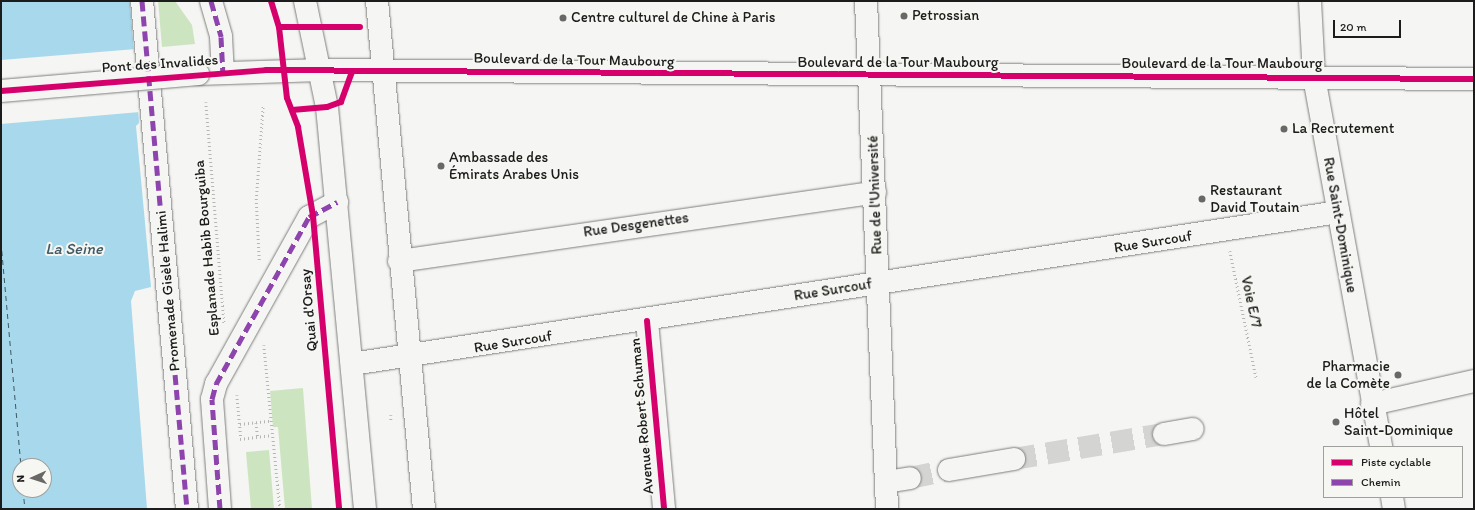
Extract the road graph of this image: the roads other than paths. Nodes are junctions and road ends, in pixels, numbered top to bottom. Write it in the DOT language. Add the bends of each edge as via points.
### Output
graph roads {
  1 [pos="142,1"];
  2 [pos="211,1"];
  3 [pos="305,1"];
  4 [pos="377,1"];
  5 [pos="866,1"];
  6 [pos="1310,1"];
  7 [pos="322,70"];
  8 [pos="223,72"];
  9 [pos="382,72"];
  10 [pos="870,76"];
  11 [pos="1314,77"];
  12 [pos="1474,79"];
  13 [pos="1,90"];
  14 [pos="406,178"];
  15 [pos="875,192"];
  16 [pos="337,202"];
  17 [pos="1338,212"];
  18 [pos="399,261"];
  19 [pos="878,283"];
  20 [pos="647,321"];
  21 [pos="409,357"];
  22 [pos="352,364"];
  23 [pos="1474,380"];
  24 [pos="1372,404"];
  25 [pos="1193,428"];
  26 [pos="1164,434"];
  27 [pos="1381,446"];
  28 [pos="1014,458"];
  29 [pos="949,470"];
  30 [pos="910,478"];
  31 [pos="886,482"];
  32 [pos="1392,498"];
  33 [pos="187,509"];
  34 [pos="220,509"];
  35 [pos="365,509"];
  36 [pos="424,509"];
  37 [pos="664,509"];
  38 [pos="887,509"];
  39 [pos="1394,509"];
  1 -- 33 [label="street, Promenade Gisèle Halimi"];
  2 -- 8 [label="street" via="221,37"];
  3 -- 7 [label="street"];
  4 -- 9 [label="street"];
  5 -- 10 [label="street, Rue de l'Université"];
  6 -- 11 [label="street, Rue Saint-Dominique"];
  7 -- 8 [label="street, Pont des Invalides"];
  7 -- 9 [label="street, Boulevard de la Tour Maubourg"];
  7 -- 16 [label="street"];
  8 -- 13 [label="street, Pont des Invalides, bridge"];
  9 -- 10 [label="street, Boulevard de la Tour Maubourg"];
  9 -- 18 [label="street"];
  10 -- 11 [label="street, Boulevard de la Tour Maubourg"];
  10 -- 15 [label="street, Rue de l'Université"];
  11 -- 12 [label="street, Boulevard de la Tour Maubourg"];
  11 -- 17 [label="street, Rue Saint-Dominique"];
  14 -- 18 [label="street" via="410,240"];
  15 -- 18 [label="street, Rue Desgenettes"];
  15 -- 19 [label="street, Rue de l'Université"];
  16 -- 22 [label="street"];
  16 -- 34 [label="street" via="309,217 261,308 216,384 212,399"];
  17 -- 19 [label="street, Rue Surcouf"];
  17 -- 24 [label="street, Rue Saint-Dominique"];
  18 -- 21 [label="street"];
  19 -- 20 [label="street, Rue Surcouf"];
  19 -- 31 [label="street, Rue de l'Université"];
  20 -- 21 [label="street, Rue Surcouf"];
  20 -- 37 [label="street, Avenue Robert Schuman"];
  21 -- 22 [label="street, Rue Surcouf"];
  21 -- 36 [label="street"];
  22 -- 35 [label="street"];
  23 -- 24 [label="street"];
  24 -- 27 [label="street, Rue Saint-Dominique"];
  25 -- 26 [label="street"];
  28 -- 29 [label="street"];
  30 -- 31 [label="street"];
  31 -- 38 [label="street, Rue de l'Université"];
  32 -- 39 [label="street"];
}
